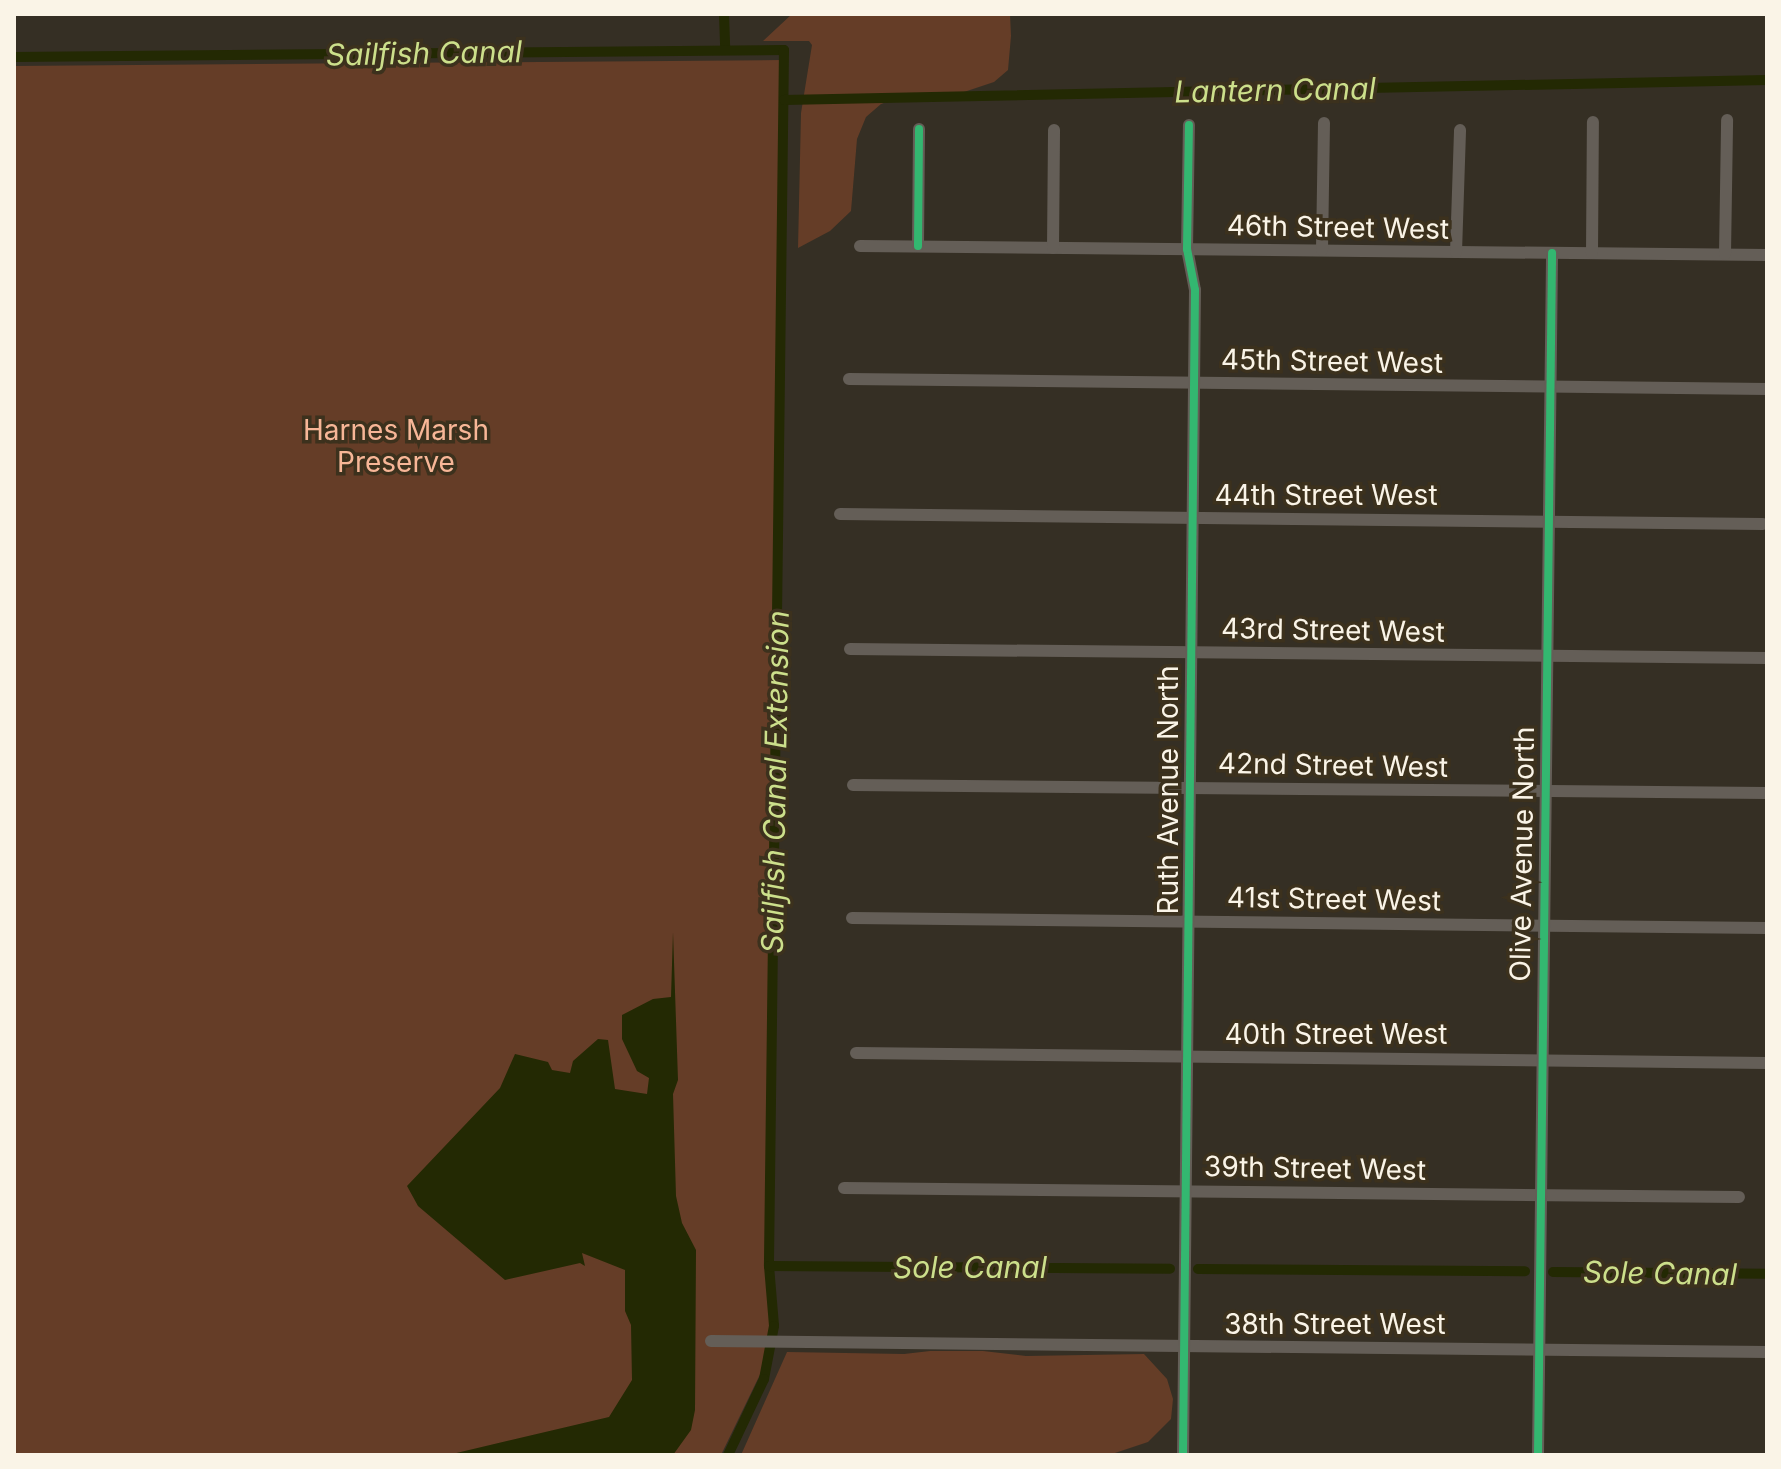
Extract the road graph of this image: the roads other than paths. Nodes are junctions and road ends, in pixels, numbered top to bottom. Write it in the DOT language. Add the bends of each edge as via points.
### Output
graph roads {
  1 [pos="1727,120"];
  2 [pos="1593,122"];
  3 [pos="1324,123"];
  4 [pos="1189,125"];
  5 [pos="919,129"];
  6 [pos="1054,130"];
  7 [pos="1460,130"];
  8 [pos="860,246"];
  9 [pos="918,246"];
  10 [pos="1053,248"];
  11 [pos="1187,249"];
  12 [pos="1322,250"];
  13 [pos="1456,252"];
  14 [pos="1552,253"];
  15 [pos="1592,253"];
  16 [pos="1725,254"];
  17 [pos="1767,255"];
  18 [pos="849,379"];
  19 [pos="1193,383"];
  20 [pos="1549,386"];
  21 [pos="1767,389"];
  22 [pos="840,514"];
  23 [pos="1192,518"];
  24 [pos="1548,521"];
  25 [pos="1763,524"];
  26 [pos="850,649"];
  27 [pos="1190,653"];
  28 [pos="1547,656"];
  29 [pos="1767,658"];
  30 [pos="853,785"];
  31 [pos="1189,787"];
  32 [pos="1545,791"];
  33 [pos="1766,793"];
  34 [pos="852,918"];
  35 [pos="1189,922"];
  36 [pos="1543,926"];
  37 [pos="1767,928"];
  38 [pos="856,1053"];
  39 [pos="1188,1057"];
  40 [pos="1542,1059"];
  41 [pos="1767,1063"];
  42 [pos="844,1188"];
  43 [pos="1186,1191"];
  44 [pos="1540,1195"];
  45 [pos="1739,1197"];
  46 [pos="711,1341"];
  47 [pos="1185,1347"];
  48 [pos="1539,1350"];
  49 [pos="1767,1352"];
  50 [pos="1183,1455"];
  51 [pos="1538,1455"];
  1 -- 16 [label="street"];
  2 -- 15 [label="street"];
  3 -- 12 [label="street"];
  4 -- 11 [label="street, Ruth Avenue North"];
  5 -- 9 [label="street"];
  6 -- 10 [label="street"];
  7 -- 13 [label="street"];
  8 -- 9 [label="street, 46th Street West"];
  9 -- 10 [label="street, 46th Street West"];
  10 -- 11 [label="street, 46th Street West"];
  11 -- 12 [label="street, 46th Street West"];
  11 -- 19 [label="street, Ruth Avenue North" via="1195,290"];
  12 -- 13 [label="street, 46th Street West"];
  13 -- 14 [label="street, 46th Street West"];
  14 -- 15 [label="street, 46th Street West"];
  14 -- 20 [label="street, Olive Avenue North"];
  15 -- 16 [label="street, 46th Street West"];
  16 -- 17 [label="street, 46th Street West"];
  18 -- 19 [label="street, 45th Street West"];
  19 -- 20 [label="street, 45th Street West"];
  19 -- 23 [label="street, Ruth Avenue North"];
  20 -- 21 [label="street, 45th Street West"];
  20 -- 24 [label="street, Olive Avenue North"];
  22 -- 23 [label="street, 44th Street West"];
  23 -- 24 [label="street, 44th Street West"];
  23 -- 27 [label="street, Ruth Avenue North"];
  24 -- 25 [label="street, 44th Street West"];
  24 -- 28 [label="street, Olive Avenue North"];
  26 -- 27 [label="street, 43rd Street West"];
  27 -- 28 [label="street, 43rd Street West"];
  27 -- 31 [label="street, Ruth Avenue North"];
  28 -- 29 [label="street, 43rd Street West"];
  28 -- 32 [label="street, Olive Avenue North"];
  30 -- 31 [label="street, 42nd Street West"];
  31 -- 32 [label="street, 42nd Street West"];
  31 -- 35 [label="street, Ruth Avenue North"];
  32 -- 33 [label="street, 42nd Street West"];
  32 -- 36 [label="street, Olive Avenue North"];
  34 -- 35 [label="street, 41st Street West"];
  35 -- 36 [label="street, 41st Street West"];
  35 -- 39 [label="street, Ruth Avenue North"];
  36 -- 37 [label="street, 41st Street West"];
  36 -- 40 [label="street, Olive Avenue North"];
  38 -- 39 [label="street, 40th Street West"];
  39 -- 40 [label="street, 40th Street West"];
  39 -- 43 [label="street, Ruth Avenue North"];
  40 -- 41 [label="street, 40th Street West"];
  40 -- 44 [label="street, Olive Avenue North"];
  42 -- 43 [label="street, 39th Street West"];
  43 -- 44 [label="street, 39th Street West"];
  43 -- 47 [label="street, Ruth Avenue North"];
  44 -- 45 [label="street, 39th Street West"];
  44 -- 48 [label="street, Olive Avenue North"];
  46 -- 47 [label="street, 38th Street West"];
  47 -- 48 [label="street, 38th Street West"];
  47 -- 50 [label="street, Ruth Avenue North"];
  48 -- 49 [label="street, 38th Street West"];
  48 -- 51 [label="street, Olive Avenue North"];
}
